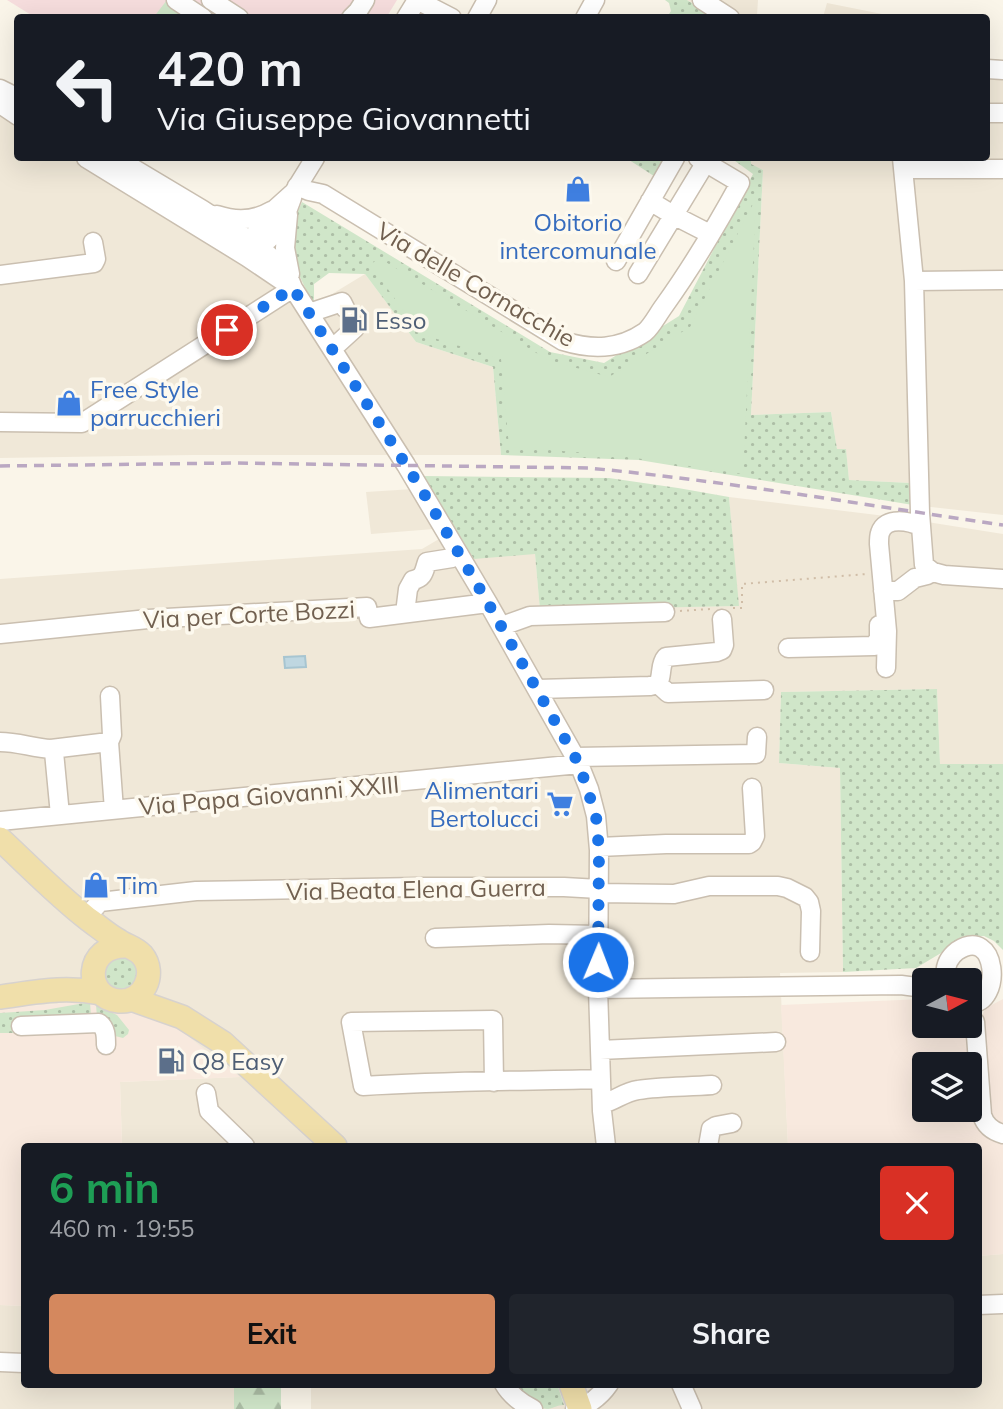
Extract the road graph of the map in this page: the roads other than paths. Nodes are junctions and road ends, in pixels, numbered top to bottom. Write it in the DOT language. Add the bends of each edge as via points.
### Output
graph roads {
  1 [pos="176,0"];
  2 [pos="211,0"];
  3 [pos="417,0"];
  4 [pos="702,0"];
  5 [pos="197,14"];
  6 [pos="233,14"];
  7 [pos="444,14"];
  8 [pos="724,14"];
  9 [pos="92,161"];
  10 [pos="121,161"];
  11 [pos="313,161"];
  12 [pos="673,161"];
  13 [pos="701,161"];
  14 [pos="704,161"];
  15 [pos="902,163"];
  16 [pos="1003,169"];
  17 [pos="289,198"];
  18 [pos="650,201"];
  19 [pos="203,210"];
  20 [pos="673,215"];
  21 [pos="710,234"];
  22 [pos="93,242"];
  23 [pos="252,248"];
  24 [pos="616,261"];
  25 [pos="638,274"];
  26 [pos="0,275"];
  27 [pos="1003,280"];
  28 [pos="914,281"];
  29 [pos="293,288"];
  30 [pos="309,313"];
  31 [pos="332,349"];
  32 [pos="0,422"];
  33 [pos="921,527"];
  34 [pos="459,554"];
  35 [pos="933,572"];
  36 [pos="1003,579"];
  37 [pos="882,588"];
  38 [pos="488,603"];
  39 [pos="665,612"];
  40 [pos="722,612"];
  41 [pos="405,614"];
  42 [pos="502,626"];
  43 [pos="0,634"];
  44 [pos="788,648"];
  45 [pos="886,668"];
  46 [pos="658,684"];
  47 [pos="537,689"];
  48 [pos="764,690"];
  49 [pos="110,696"];
  50 [pos="757,737"];
  51 [pos="0,742"];
  52 [pos="109,742"];
  53 [pos="51,749"];
  54 [pos="577,761"];
  55 [pos="751,788"];
  56 [pos="114,810"];
  57 [pos="60,815"];
  58 [pos="0,821"];
  59 [pos="0,839"];
  60 [pos="599,847"];
  61 [pos="599,891"];
  62 [pos="77,910"];
  63 [pos="598,935"];
  64 [pos="435,938"];
  65 [pos="127,946"];
  66 [pos="810,952"];
  67 [pos="98,959"];
  68 [pos="1002,967"];
  69 [pos="948,968"];
  70 [pos="147,982"];
  71 [pos="912,982"];
  72 [pos="901,985"];
  73 [pos="912,986"];
  74 [pos="61,989"];
  75 [pos="598,989"];
  76 [pos="101,993"];
  77 [pos="989,995"];
  78 [pos="0,997"];
  79 [pos="131,999"];
  80 [pos="181,1017"];
  81 [pos="21,1026"];
  82 [pos="974,1038"];
  83 [pos="776,1042"];
  84 [pos="106,1045"];
  85 [pos="600,1050"];
  86 [pos="601,1079"];
  87 [pos="494,1082"];
  88 [pos="712,1085"];
  89 [pos="206,1093"];
  90 [pos="602,1104"];
  91 [pos="732,1124"];
  92 [pos="1003,1134"];
  93 [pos="242,1143"];
  94 [pos="328,1143"];
  95 [pos="606,1143"];
  96 [pos="709,1143"];
  97 [pos="1003,1304"];
  98 [pos="982,1306"];
  99 [pos="0,1362"];
  100 [pos="21,1363"];
  101 [pos="506,1388"];
  102 [pos="572,1388"];
  103 [pos="606,1388"];
  104 [pos="683,1388"];
  105 [pos="533,1409"];
  106 [pos="578,1409"];
  107 [pos="692,1409"];
  1 -- 5 [label="street"];
  2 -- 6 [label="street"];
  3 -- 7 [label="street"];
  4 -- 8 [label="street"];
  9 -- 23 [label="street"];
  10 -- 19 [label="street"];
  11 -- 17 [label="street"];
  12 -- 18 [label="street"];
  13 -- 20 [label="street"];
  14 -- 21 [label="street, Via delle Cornacchie" via="740,183"];
  15 -- 16 [label="street"];
  15 -- 28 [label="street"];
  17 -- 19 [label="street" via="253,218 225,218"];
  17 -- 21 [label="street, Via delle Cornacchie" via="310,191 323,194 554,336 581,346 616,346 646,331"];
  17 -- 23 [label="street" via="259,228"];
  17 -- 29 [label="street" via="285,248"];
  18 -- 20 [label="street"];
  18 -- 24 [label="street"];
  19 -- 23 [label="street"];
  20 -- 21 [label="street"];
  20 -- 25 [label="street"];
  22 -- 26 [label="street" via="94,263"];
  23 -- 29 [label="street"];
  27 -- 28 [label="street"];
  28 -- 33 [label="street"];
  29 -- 30 [label="street"];
  29 -- 32 [label="street" via="82,423"];
  30 -- 31 [label="street"];
  30 -- 31 [label="street" via="342,302 355,328"];
  31 -- 34 [label="street"];
  33 -- 35 [label="street" via="923,565"];
  33 -- 37 [label="street" via="898,521 880,532"];
  34 -- 38 [label="street"];
  34 -- 41 [label="street" via="428,562 423,575 408,589"];
  35 -- 36 [label="street"];
  35 -- 37 [label="street" via="898,591"];
  37 -- 44 [label="street" via="874,646"];
  37 -- 45 [label="street"];
  38 -- 41 [label="street, Via per Corte Bozzi"];
  38 -- 42 [label="street"];
  39 -- 42 [label="street" via="530,615"];
  40 -- 46 [label="street" via="722,650 666,657"];
  41 -- 43 [label="street, Via per Corte Bozzi" via="369,618 367,607"];
  42 -- 47 [label="street"];
  46 -- 47 [label="street"];
  46 -- 48 [label="street" via="668,693"];
  47 -- 54 [label="street"];
  49 -- 52 [label="street"];
  50 -- 54 [label="street, Via Papa Giovanni XXIII" via="756,754"];
  51 -- 53 [label="street"];
  52 -- 53 [label="street"];
  52 -- 56 [label="street"];
  53 -- 57 [label="street"];
  54 -- 56 [label="street, Via Papa Giovanni XXIII"];
  54 -- 60 [label="street" via="596,816"];
  55 -- 60 [label="street" via="755,836 749,844"];
  56 -- 57 [label="street, Via Papa Giovanni XXIII"];
  57 -- 58 [label="street, Via Papa Giovanni XXIII"];
  59 -- 62 [label="main road"];
  60 -- 61 [label="street"];
  61 -- 62 [label="street, Via Beata Elena Guerra" via="564,887 196,891 100,902"];
  61 -- 63 [label="street"];
  61 -- 66 [label="street, Via Beata Elena Guerra" via="674,894 709,886 787,888 809,902"];
  62 -- 65 [label="main road"];
  62 -- 67 [label="main road"];
  63 -- 64 [label="street"];
  63 -- 75 [label="street"];
  65 -- 67 [label="main road" via="110,947"];
  65 -- 70 [label="main road" via="147,964"];
  67 -- 74 [label="main road"];
  67 -- 76 [label="main road" via="93,975"];
  68 -- 69 [label="street" via="990,952 973,946 956,952"];
  68 -- 77 [label="street"];
  70 -- 79 [label="main road"];
  70 -- 80 [label="main road"];
  71 -- 72 [label="street"];
  72 -- 73 [label="street"];
  72 -- 75 [label="street"];
  74 -- 76 [label="main road"];
  74 -- 78 [label="main road"];
  75 -- 85 [label="street"];
  76 -- 79 [label="main road" via="118,1001"];
  79 -- 80 [label="main road"];
  80 -- 94 [label="main road" via="232,1051"];
  81 -- 84 [label="street" via="99,1023"];
  82 -- 92 [label="street" via="984,1122"];
  83 -- 85 [label="street"];
  85 -- 86 [label="street"];
  86 -- 87 [label="street"];
  86 -- 90 [label="street"];
  87 -- 87 [label="street" via="363,1086 351,1022 493,1020"];
  88 -- 90 [label="street" via="636,1090"];
  89 -- 93 [label="street" via="209,1111"];
  90 -- 95 [label="street"];
  91 -- 96 [label="street" via="711,1129"];
  97 -- 98 [label="street"];
  99 -- 100 [label="street"];
  101 -- 105 [label="street"];
  102 -- 106 [label="main road"];
  103 -- 106 [label="street"];
  104 -- 107 [label="street"];
}
